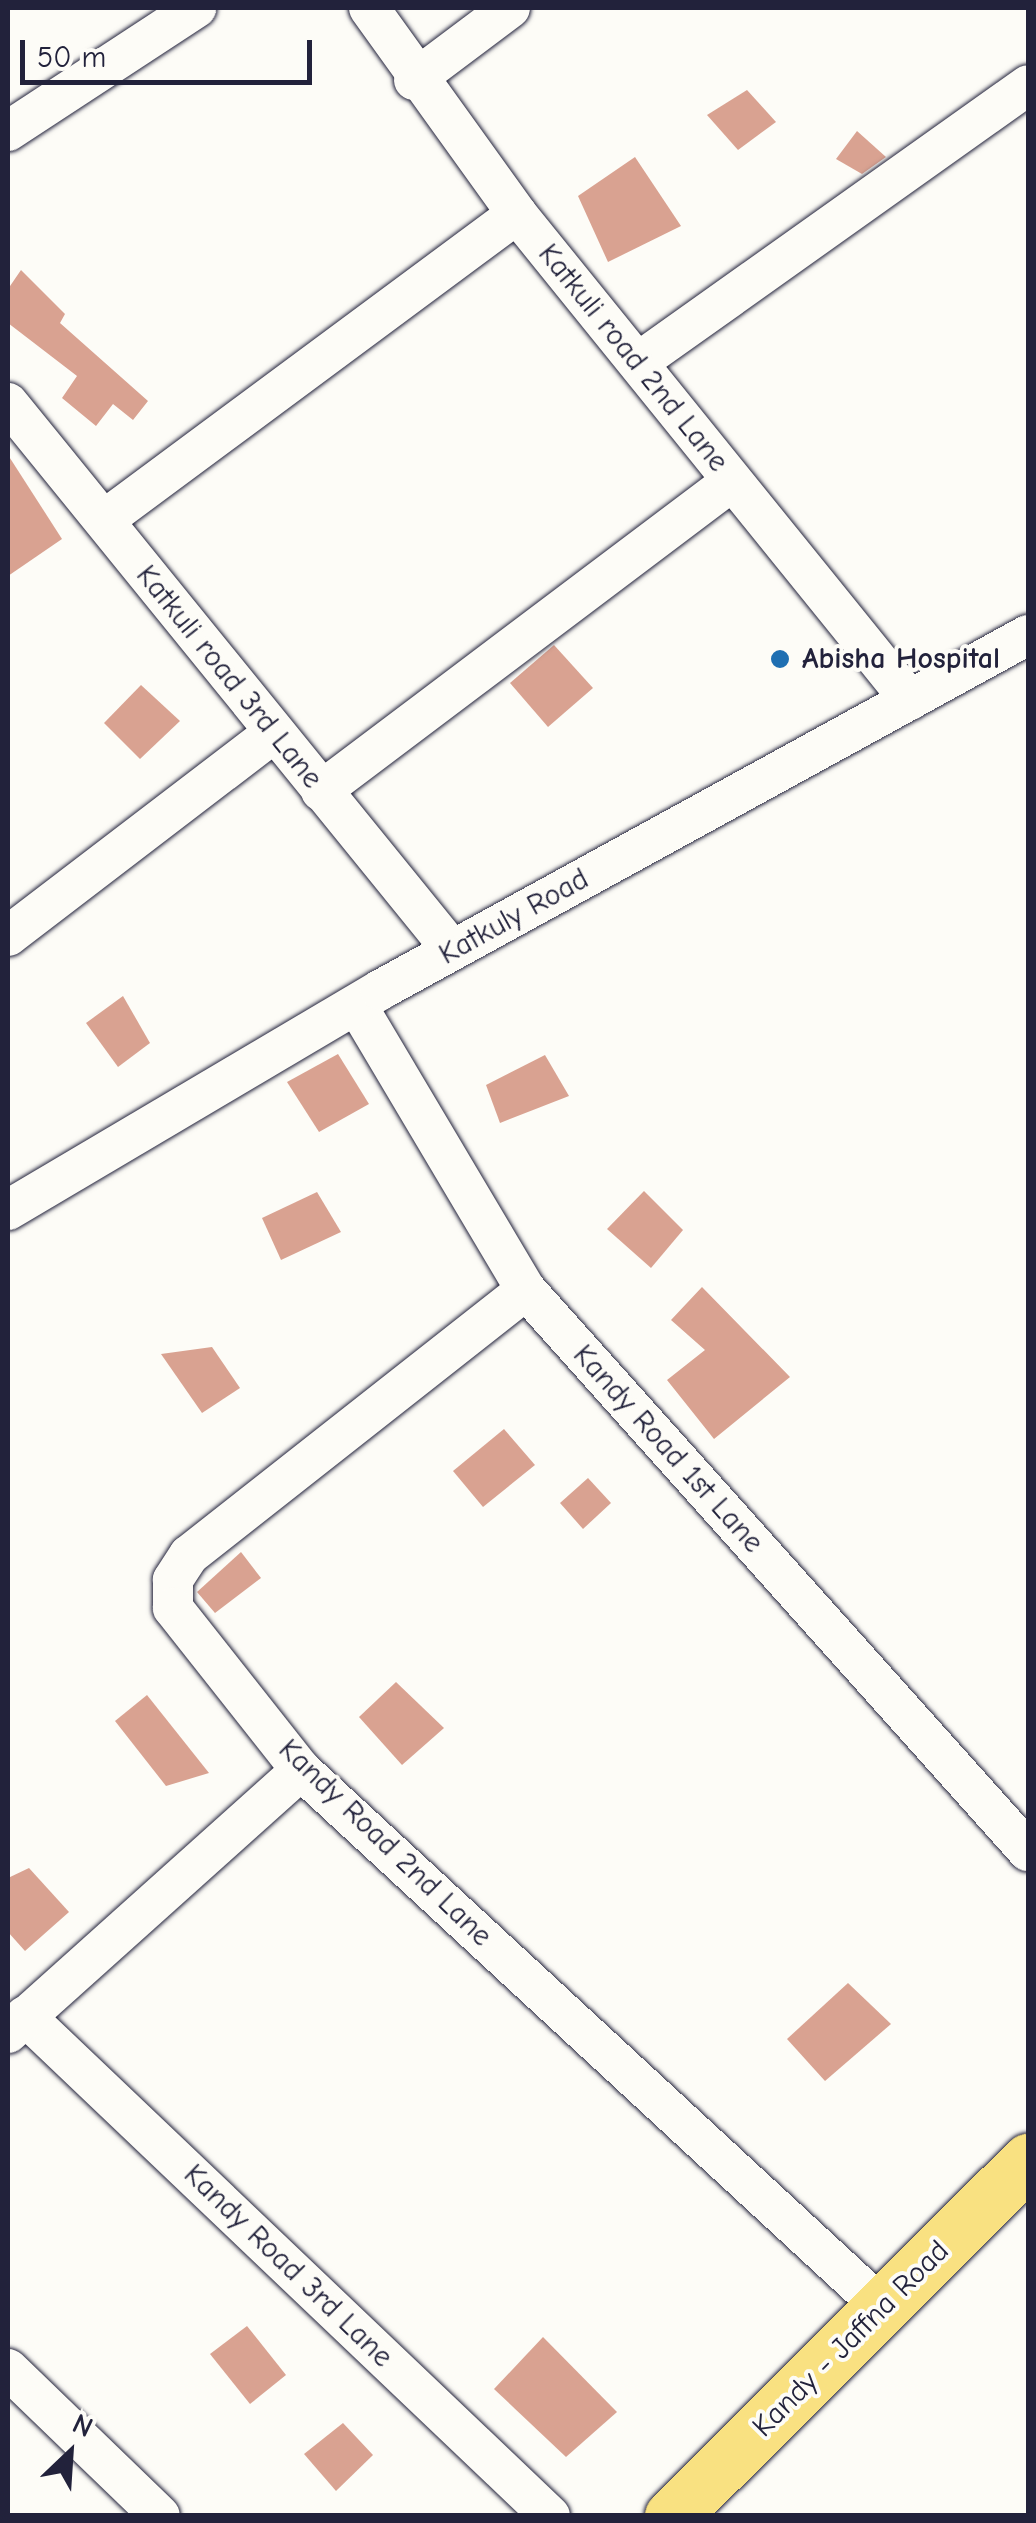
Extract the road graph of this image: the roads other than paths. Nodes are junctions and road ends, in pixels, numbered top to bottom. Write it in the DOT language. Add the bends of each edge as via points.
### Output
graph roads {
  1 [pos="196,8"];
  2 [pos="369,8"];
  3 [pos="510,8"];
  4 [pos="414,80"];
  5 [pos="1028,85"];
  6 [pos="8,131"];
  7 [pos="517,214"];
  8 [pos="640,361"];
  9 [pos="12,416"];
  10 [pos="731,482"];
  11 [pos="104,520"];
  12 [pos="1028,635"];
  13 [pos="910,700"];
  14 [pos="272,734"];
  15 [pos="321,791"];
  16 [pos="8,936"];
  17 [pos="452,950"];
  18 [pos="359,1010"];
  19 [pos="8,1209"];
  20 [pos="526,1290"];
  21 [pos="301,1770"];
  22 [pos="1028,1851"];
  23 [pos="16,2025"];
  24 [pos="1028,2161"];
  25 [pos="884,2309"];
  26 [pos="8,2369"];
  27 [pos="160,2516"];
  28 [pos="550,2516"];
  29 [pos="672,2516"];
  1 -- 6 [label="street"];
  2 -- 4 [label="street, Katkuli road 2nd Lane"];
  3 -- 4 [label="street"];
  4 -- 7 [label="street, Katkuli road 2nd Lane"];
  5 -- 8 [label="street"];
  7 -- 8 [label="street, Katkuli road 2nd Lane"];
  7 -- 11 [label="street"];
  8 -- 10 [label="street, Katkuli road 2nd Lane"];
  9 -- 11 [label="street, Katkuli road 3rd Lane"];
  10 -- 13 [label="street, Katkuli road 2nd Lane"];
  10 -- 15 [label="street"];
  11 -- 14 [label="street, Katkuli road 3rd Lane"];
  12 -- 13 [label="street, Katkuly Road"];
  13 -- 17 [label="street, Katkuly Road"];
  14 -- 15 [label="street, Katkuli road 3rd Lane"];
  14 -- 16 [label="street"];
  15 -- 17 [label="street, Katkuli road 3rd Lane"];
  17 -- 18 [label="street, Katkuly Road"];
  18 -- 19 [label="street, Katkuly Road"];
  18 -- 20 [label="street, Kandy Road 1st Lane"];
  20 -- 21 [label="street, Kandy Road 2nd Lane" via="188,1555 174,1580 173,1608"];
  20 -- 22 [label="street, Kandy Road 1st Lane"];
  21 -- 23 [label="street"];
  21 -- 25 [label="street, Kandy Road 2nd Lane"];
  23 -- 28 [label="street, Kandy Road 3rd Lane"];
  24 -- 25 [label="highway, Kandy - Jaffna Road"];
  25 -- 29 [label="highway, Kandy - Jaffna Road"];
  26 -- 27 [label="street"];
}
